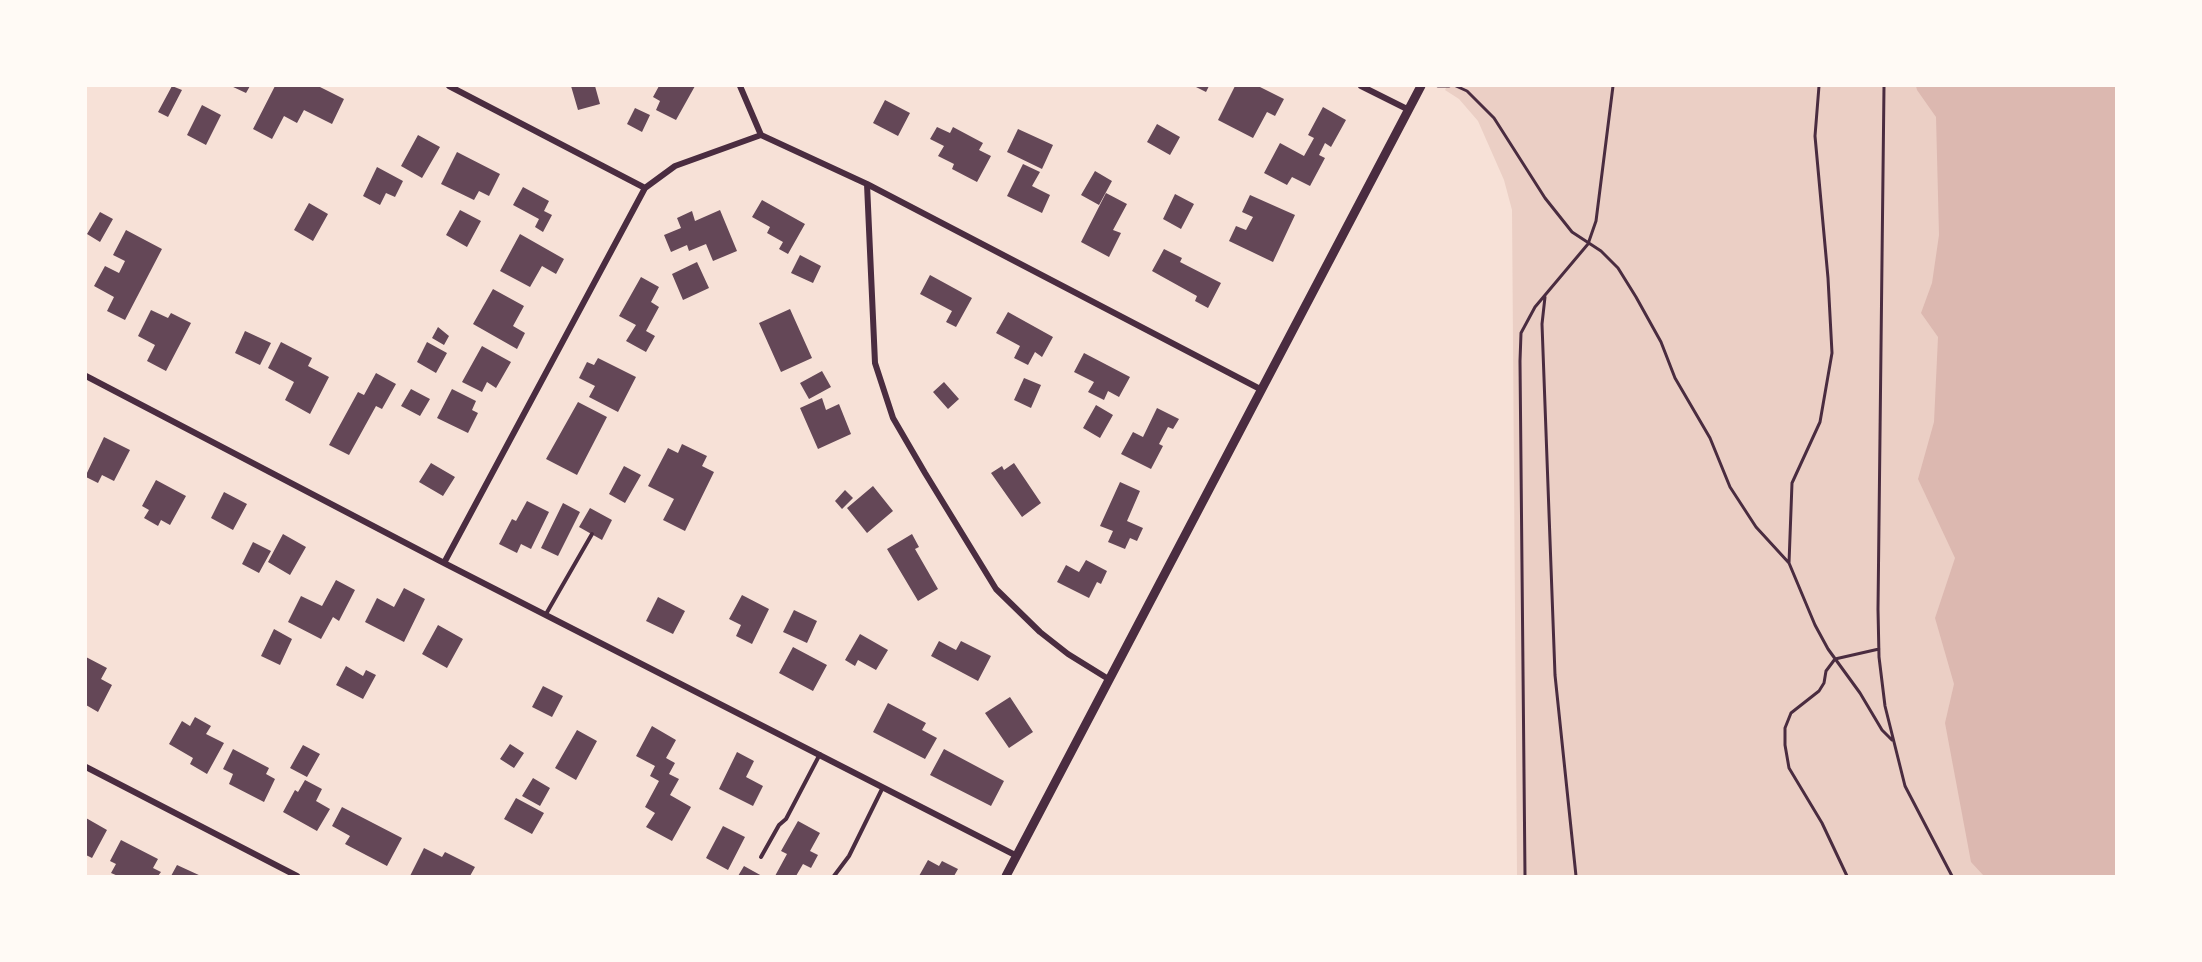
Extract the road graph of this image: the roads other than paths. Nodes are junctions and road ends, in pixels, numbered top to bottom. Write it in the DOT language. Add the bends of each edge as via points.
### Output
graph roads {
  1 [pos="449,86"];
  2 [pos="740,86"];
  3 [pos="1361,86"];
  4 [pos="1421,86"];
  5 [pos="1409,110"];
  6 [pos="761,135"];
  7 [pos="867,184"];
  8 [pos="645,188"];
  9 [pos="86,376"];
  10 [pos="1262,390"];
  11 [pos="592,534"];
  12 [pos="444,563"];
  13 [pos="546,614"];
  14 [pos="1110,680"];
  15 [pos="820,754"];
  16 [pos="86,767"];
  17 [pos="884,787"];
  18 [pos="1017,856"];
  19 [pos="761,857"];
  20 [pos="297,876"];
  21 [pos="834,876"];
  22 [pos="1006,876"];
  1 -- 8 [label="street"];
  2 -- 6 [label="street"];
  3 -- 5 [label="street"];
  4 -- 5 [label="street"];
  5 -- 10 [label="street"];
  6 -- 7 [label="street"];
  6 -- 8 [label="street" via="675,166"];
  7 -- 10 [label="street"];
  7 -- 14 [label="street" via="875,363 893,418 996,589 1040,632"];
  8 -- 12 [label="street"];
  9 -- 12 [label="street"];
  10 -- 14 [label="street"];
  11 -- 13 [label="lane"];
  12 -- 13 [label="street"];
  13 -- 15 [label="street"];
  14 -- 18 [label="street"];
  15 -- 17 [label="street"];
  15 -- 19 [label="lane"];
  16 -- 20 [label="street"];
  17 -- 18 [label="street"];
  17 -- 21 [label="lane" via="849,856"];
  18 -- 22 [label="street"];
}
